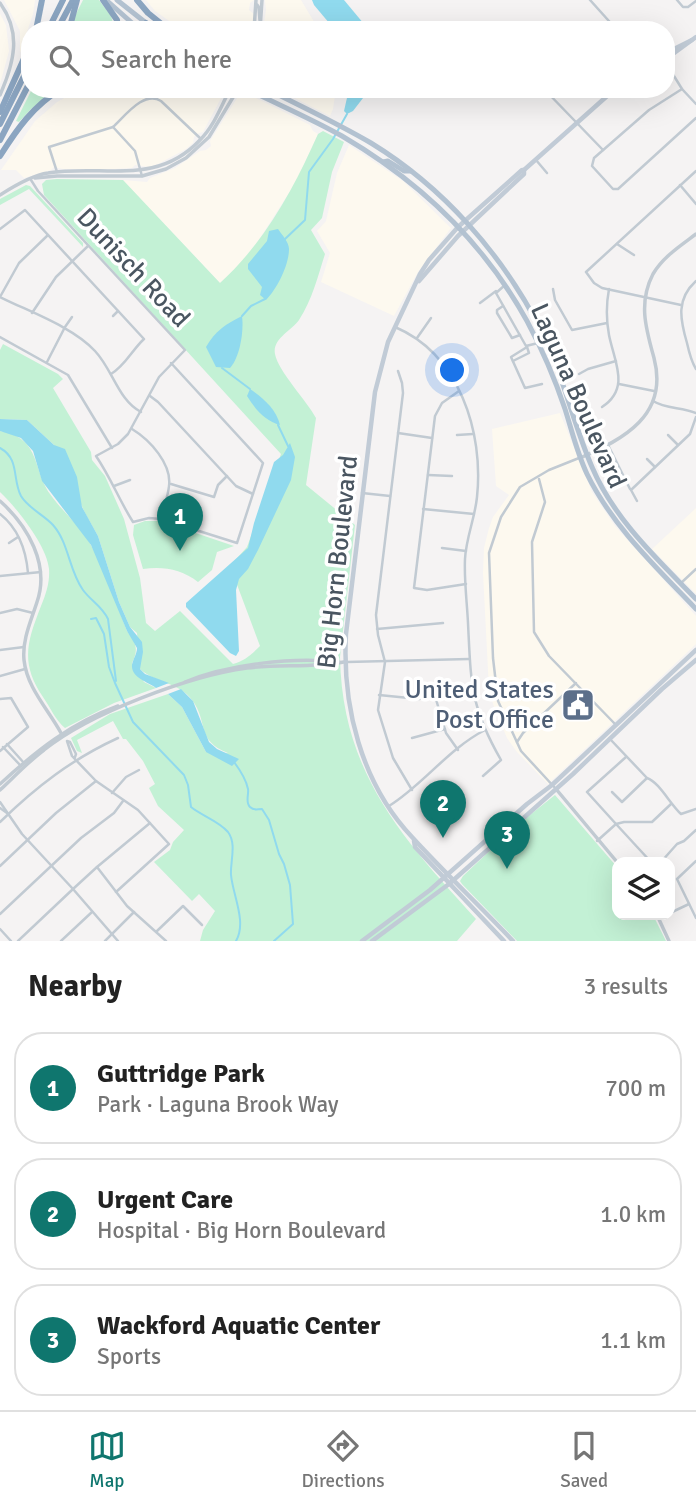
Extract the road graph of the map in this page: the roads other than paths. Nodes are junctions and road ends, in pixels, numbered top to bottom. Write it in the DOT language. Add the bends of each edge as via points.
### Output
graph roads {
  1 [pos="42,0"];
  2 [pos="63,0"];
  3 [pos="75,0"];
  4 [pos="105,0"];
  5 [pos="117,0"];
  6 [pos="137,0"];
  7 [pos="590,0"];
  8 [pos="677,0"];
  9 [pos="696,1"];
  10 [pos="259,2"];
  11 [pos="0,3"];
  12 [pos="38,21"];
  13 [pos="52,21"];
  14 [pos="62,21"];
  15 [pos="71,21"];
  16 [pos="117,21"];
  17 [pos="135,21"];
  18 [pos="137,21"];
  19 [pos="158,21"];
  20 [pos="258,21"];
  21 [pos="609,21"];
  22 [pos="694,38"];
  23 [pos="675,50"];
  24 [pos="675,53"];
  25 [pos="21,65"];
  26 [pos="675,75"];
  27 [pos="21,82"];
  28 [pos="682,89"];
  29 [pos="675,93"];
  30 [pos="0,95"];
  31 [pos="22,98"];
  32 [pos="49,98"];
  33 [pos="150,98"];
  34 [pos="155,98"];
  35 [pos="226,98"];
  36 [pos="233,98"];
  37 [pos="265,98"];
  38 [pos="285,98"];
  39 [pos="553,98"];
  40 [pos="605,98"];
  41 [pos="668,98"];
  42 [pos="696,104"];
  43 [pos="0,112"];
  44 [pos="696,118"];
  45 [pos="577,123"];
  46 [pos="0,124"];
  47 [pos="113,127"];
  48 [pos="201,139"];
  49 [pos="0,140"];
  50 [pos="603,149"];
  51 [pos="0,156"];
  52 [pos="536,160"];
  53 [pos="383,162"];
  54 [pos="524,170"];
  55 [pos="411,171"];
  56 [pos="696,171"];
  57 [pos="57,172"];
  58 [pos="547,173"];
  59 [pos="141,174"];
  60 [pos="513,178"];
  61 [pos="33,179"];
  62 [pos="680,185"];
  63 [pos="0,195"];
  64 [pos="501,195"];
  65 [pos="696,204"];
  66 [pos="467,223"];
  67 [pos="0,229"];
  68 [pos="460,229"];
  69 [pos="696,234"];
  70 [pos="48,235"];
  71 [pos="617,244"];
  72 [pos="88,246"];
  73 [pos="634,255"];
  74 [pos="72,261"];
  75 [pos="696,281"];
  76 [pos="505,285"];
  77 [pos="553,289"];
  78 [pos="609,289"];
  79 [pos="496,291"];
  80 [pos="645,296"];
  81 [pos="480,303"];
  82 [pos="681,305"];
  83 [pos="503,306"];
  84 [pos="118,311"];
  85 [pos="32,313"];
  86 [pos="113,316"];
  87 [pos="72,317"];
  88 [pos="430,318"];
  89 [pos="607,323"];
  90 [pos="394,327"];
  91 [pos="64,329"];
  92 [pos="520,335"];
  93 [pos="0,337"];
  94 [pos="417,338"];
  95 [pos="538,343"];
  96 [pos="527,347"];
  97 [pos="616,361"];
  98 [pos="47,362"];
  99 [pos="171,363"];
  100 [pos="696,369"];
  101 [pos="398,371"];
  102 [pos="111,374"];
  103 [pos="579,374"];
  104 [pos="542,384"];
  105 [pos="619,384"];
  106 [pos="459,391"];
  107 [pos="655,391"];
  108 [pos="149,396"];
  109 [pos="653,401"];
  110 [pos="603,407"];
  111 [pos="141,412"];
  112 [pos="696,415"];
  113 [pos="132,429"];
  114 [pos="398,433"];
  115 [pos="473,434"];
  116 [pos="457,435"];
  117 [pos="668,435"];
  118 [pos="432,438"];
  119 [pos="608,445"];
  120 [pos="678,445"];
  121 [pos="112,448"];
  122 [pos="587,455"];
  123 [pos="580,458"];
  124 [pos="647,459"];
  125 [pos="655,467"];
  126 [pos="428,475"];
  127 [pos="227,476"];
  128 [pos="452,476"];
  129 [pos="539,478"];
  130 [pos="131,480"];
  131 [pos="170,483"];
  132 [pos="114,486"];
  133 [pos="631,490"];
  134 [pos="362,493"];
  135 [pos="253,494"];
  136 [pos="390,496"];
  137 [pos="0,500"];
  138 [pos="638,501"];
  139 [pos="423,509"];
  140 [pos="0,514"];
  141 [pos="474,514"];
  142 [pos="161,519"];
  143 [pos="615,521"];
  144 [pos="18,537"];
  145 [pos="9,543"];
  146 [pos="442,548"];
  147 [pos="649,550"];
  148 [pos="466,551"];
  149 [pos="696,569"];
  150 [pos="41,572"];
  151 [pos="28,573"];
  152 [pos="0,576"];
  153 [pos="681,583"];
  154 [pos="466,584"];
  155 [pos="696,599"];
  156 [pos="696,609"];
  157 [pos="0,613"];
  158 [pos="33,613"];
  159 [pos="443,623"];
  160 [pos="377,629"];
  161 [pos="24,647"];
  162 [pos="0,650"];
  163 [pos="696,650"];
  164 [pos="469,659"];
  165 [pos="696,660"];
  166 [pos="385,662"];
  167 [pos="344,663"];
  168 [pos="25,669"];
  169 [pos="0,676"];
  170 [pos="576,683"];
  171 [pos="379,695"];
  172 [pos="0,699"];
  173 [pos="616,724"];
  174 [pos="444,729"];
  175 [pos="485,730"];
  176 [pos="64,737"];
  177 [pos="118,738"];
  178 [pos="412,738"];
  179 [pos="610,739"];
  180 [pos="517,742"];
  181 [pos="5,746"];
  182 [pos="458,750"];
  183 [pos="0,751"];
  184 [pos="593,755"];
  185 [pos="626,757"];
  186 [pos="76,758"];
  187 [pos="22,764"];
  188 [pos="139,770"];
  189 [pos="483,776"];
  190 [pos="647,779"];
  191 [pos="96,781"];
  192 [pos="0,784"];
  193 [pos="554,787"];
  194 [pos="0,790"];
  195 [pos="412,790"];
  196 [pos="612,792"];
  197 [pos="111,793"];
  198 [pos="123,800"];
  199 [pos="0,802"];
  200 [pos="671,804"];
  201 [pos="389,806"];
  202 [pos="0,808"];
  203 [pos="696,809"];
  204 [pos="7,813"];
  205 [pos="0,822"];
  206 [pos="150,823"];
  207 [pos="616,824"];
  208 [pos="696,830"];
  209 [pos="414,839"];
  210 [pos="27,840"];
  211 [pos="597,841"];
  212 [pos="612,857"];
  213 [pos="646,857"];
  214 [pos="665,857"];
  215 [pos="696,861"];
  216 [pos="0,866"];
  217 [pos="51,866"];
  218 [pos="97,867"];
  219 [pos="449,873"];
  220 [pos="443,878"];
  221 [pos="454,879"];
  222 [pos="449,884"];
  223 [pos="73,889"];
  224 [pos="117,892"];
  225 [pos="689,904"];
  226 [pos="675,911"];
  227 [pos="92,912"];
  228 [pos="134,912"];
  229 [pos="0,914"];
  230 [pos="696,918"];
  231 [pos="659,920"];
  232 [pos="202,925"];
  233 [pos="0,929"];
  234 [pos="157,931"];
  235 [pos="112,934"];
  236 [pos="12,941"];
  237 [pos="18,941"];
  238 [pos="61,941"];
  239 [pos="105,941"];
  240 [pos="118,941"];
  241 [pos="166,941"];
  242 [pos="362,941"];
  243 [pos="372,941"];
  244 [pos="504,941"];
  245 [pos="513,941"];
  246 [pos="669,941"];
  1 -- 12 [label="highway"];
  2 -- 13 [label="highway"];
  3 -- 14 [label="highway"];
  3 -- 15 [label="highway"];
  4 -- 16 [label="highway"];
  4 -- 17 [label="main road"];
  5 -- 18 [label="main road"];
  6 -- 19 [label="highway"];
  7 -- 21 [label="street"];
  8 -- 9 [label="street" via="688,7"];
  10 -- 20 [label="street"];
  11 -- 30 [label="street" via="12,25 15,50"];
  22 -- 23 [label="main road"];
  22 -- 24 [label="main road"];
  25 -- 43 [label="highway"];
  26 -- 28 [label="street"];
  27 -- 46 [label="highway"];
  28 -- 29 [label="street"];
  28 -- 42 [label="street"];
  31 -- 49 [label="highway"];
  32 -- 51 [label="highway" via="31,112"];
  33 -- 47 [label="street"];
  34 -- 48 [label="street"];
  35 -- 48 [label="street"];
  36 -- 59 [label="street" via="200,148 177,164"];
  37 -- 53 [label="main road, Laguna Boulevard" via="341,135"];
  38 -- 55 [label="main road, Laguna Boulevard" via="348,129"];
  39 -- 45 [label="street"];
  40 -- 45 [label="main road, Big Horn Boulevard"];
  41 -- 50 [label="street"];
  44 -- 50 [label="street" via="618,189 592,166"];
  45 -- 50 [label="street"];
  45 -- 52 [label="main road, Big Horn Boulevard"];
  47 -- 57 [label="street" via="49,147"];
  47 -- 59 [label="street" via="135,151"];
  48 -- 59 [label="street" via="170,162"];
  52 -- 54 [label="main road, Big Horn Boulevard"];
  52 -- 58 [label="street"];
  53 -- 55 [label="main road"];
  53 -- 68 [label="main road, Laguna Boulevard"];
  54 -- 60 [label="main road, Big Horn Boulevard"];
  54 -- 64 [label="main road, Big Horn Boulevard"];
  55 -- 66 [label="main road, Laguna Boulevard"];
  56 -- 62 [label="street"];
  57 -- 59 [label="street"];
  57 -- 61 [label="street"];
  59 -- 61 [label="street"];
  60 -- 64 [label="main road"];
  60 -- 66 [label="main road, Big Horn Boulevard"];
  61 -- 63 [label="street"];
  61 -- 72 [label="street, Dunisch Road" via="38,191"];
  62 -- 65 [label="street"];
  62 -- 71 [label="street"];
  64 -- 66 [label="main road, Big Horn Boulevard"];
  66 -- 68 [label="main road, Big Horn Boulevard"];
  66 -- 122 [label="main road, Laguna Boulevard" via="507,273 540,329"];
  67 -- 70 [label="street" via="25,210"];
  68 -- 76 [label="main road, Laguna Boulevard"];
  68 -- 90 [label="main road, Big Horn Boulevard" via="429,260"];
  69 -- 80 [label="street" via="658,267"];
  70 -- 74 [label="street"];
  70 -- 85 [label="street" via="19,263 0,297"];
  71 -- 73 [label="street"];
  71 -- 78 [label="street" via="586,272 596,285"];
  72 -- 74 [label="street"];
  72 -- 99 [label="street, Dunisch Road" via="185,350"];
  74 -- 84 [label="street"];
  74 -- 85 [label="street"];
  75 -- 82 [label="street"];
  76 -- 79 [label="street"];
  76 -- 95 [label="main road, Laguna Boulevard"];
  77 -- 89 [label="street" via="572,330"];
  78 -- 80 [label="street"];
  78 -- 89 [label="street"];
  79 -- 81 [label="street"];
  79 -- 83 [label="street"];
  80 -- 82 [label="street"];
  80 -- 107 [label="street" via="644,324 655,363"];
  82 -- 100 [label="street"];
  83 -- 92 [label="street"];
  83 -- 92 [label="street" via="497,312 507,330 513,339"];
  84 -- 86 [label="street"];
  84 -- 102 [label="street" via="144,339"];
  85 -- 91 [label="street"];
  87 -- 91 [label="street"];
  88 -- 94 [label="street"];
  89 -- 97 [label="street"];
  90 -- 94 [label="street"];
  90 -- 134 [label="main road, Big Horn Boulevard" via="377,383"];
  91 -- 98 [label="street"];
  91 -- 102 [label="street" via="94,350"];
  92 -- 96 [label="street"];
  93 -- 98 [label="street"];
  94 -- 106 [label="street" via="448,370"];
  95 -- 96 [label="street"];
  95 -- 123 [label="main road, Laguna Boulevard"];
  96 -- 104 [label="street" via="511,356 513,362 525,388"];
  97 -- 103 [label="street"];
  97 -- 105 [label="street"];
  98 -- 121 [label="street" via="71,378"];
  99 -- 108 [label="street, Dunisch Road"];
  99 -- 135 [label="street" via="263,463"];
  101 -- 114 [label="street" via="403,389"];
  102 -- 111 [label="street" via="127,401"];
  105 -- 107 [label="street"];
  105 -- 110 [label="street"];
  106 -- 115 [label="street"];
  106 -- 118 [label="street" via="438,409"];
  107 -- 109 [label="street"];
  108 -- 111 [label="street, Dunisch Road"];
  108 -- 127 [label="street"];
  109 -- 112 [label="street"];
  109 -- 119 [label="street" via="635,429"];
  111 -- 113 [label="street, Dunisch Road"];
  112 -- 120 [label="street" via="692,431"];
  113 -- 121 [label="street, Dunisch Road"];
  113 -- 131 [label="street" via="164,461"];
  114 -- 118 [label="street"];
  114 -- 136 [label="street"];
  115 -- 116 [label="street"];
  115 -- 141 [label="street" via="478,486"];
  117 -- 120 [label="street"];
  118 -- 126 [label="street"];
  119 -- 122 [label="street"];
  119 -- 133 [label="street"];
  120 -- 125 [label="street"];
  121 -- 132 [label="street" via="96,456"];
  122 -- 123 [label="street"];
  122 -- 147 [label="main road, Laguna Boulevard" via="621,517"];
  123 -- 129 [label="street"];
  123 -- 143 [label="main road, Laguna Boulevard"];
  124 -- 125 [label="street"];
  125 -- 133 [label="street"];
  126 -- 128 [label="street"];
  126 -- 139 [label="street"];
  127 -- 131 [label="street" via="214,497"];
  127 -- 135 [label="street"];
  129 -- 170 [label="street" via="545,502 532,542 534,630 547,653"];
  129 -- 180 [label="street" via="515,493 489,553 496,694"];
  130 -- 132 [label="street"];
  131 -- 142 [label="street"];
  132 -- 142 [label="street" via="133,522"];
  133 -- 138 [label="street"];
  134 -- 136 [label="street"];
  134 -- 167 [label="main road, Big Horn Boulevard"];
  135 -- 142 [label="street" via="237,543"];
  136 -- 160 [label="street"];
  137 -- 150 [label="street" via="32,542"];
  139 -- 141 [label="street"];
  139 -- 154 [label="street" via="414,588"];
  140 -- 144 [label="street"];
  141 -- 148 [label="street"];
  143 -- 147 [label="main road"];
  143 -- 156 [label="main road, Laguna Boulevard"];
  144 -- 145 [label="street"];
  144 -- 151 [label="street" via="26,551"];
  146 -- 148 [label="street"];
  147 -- 153 [label="main road, Laguna Boulevard"];
  148 -- 154 [label="street"];
  149 -- 153 [label="street"];
  150 -- 151 [label="street"];
  150 -- 158 [label="street"];
  151 -- 152 [label="street"];
  153 -- 155 [label="main road, Laguna Boulevard"];
  154 -- 164 [label="street"];
  157 -- 158 [label="street"];
  158 -- 161 [label="street"];
  159 -- 160 [label="street"];
  160 -- 166 [label="street"];
  161 -- 162 [label="street"];
  161 -- 168 [label="street"];
  163 -- 173 [label="main road"];
  164 -- 166 [label="street"];
  164 -- 175 [label="street" via="472,693"];
  165 -- 179 [label="main road"];
  166 -- 167 [label="street"];
  166 -- 171 [label="street"];
  167 -- 176 [label="street" via="247,668 185,683 111,710"];
  167 -- 201 [label="main road, Big Horn Boulevard" via="358,743"];
  168 -- 169 [label="street"];
  168 -- 176 [label="street"];
  170 -- 173 [label="street"];
  170 -- 180 [label="street"];
  171 -- 174 [label="street" via="435,696"];
  171 -- 195 [label="street" via="385,737"];
  172 -- 181 [label="street" via="11,698 28,724"];
  173 -- 184 [label="main road"];
  173 -- 193 [label="main road"];
  174 -- 178 [label="street"];
  174 -- 182 [label="street"];
  175 -- 182 [label="street"];
  175 -- 189 [label="street" via="501,760"];
  176 -- 186 [label="street"];
  176 -- 187 [label="street"];
  176 -- 194 [label="street"];
  177 -- 186 [label="street"];
  179 -- 184 [label="main road"];
  179 -- 185 [label="street"];
  180 -- 193 [label="street"];
  181 -- 183 [label="street"];
  181 -- 187 [label="street"];
  182 -- 195 [label="street"];
  184 -- 193 [label="main road"];
  185 -- 190 [label="street"];
  185 -- 207 [label="street" via="587,792"];
  186 -- 191 [label="street"];
  186 -- 204 [label="street"];
  187 -- 192 [label="street"];
  188 -- 197 [label="street"];
  190 -- 196 [label="street" via="622,802"];
  190 -- 200 [label="street"];
  191 -- 197 [label="street"];
  191 -- 210 [label="street"];
  193 -- 211 [label="street"];
  193 -- 219 [label="main road" via="527,804"];
  193 -- 221 [label="main road"];
  195 -- 201 [label="street"];
  197 -- 198 [label="street"];
  198 -- 206 [label="street"];
  198 -- 217 [label="street" via="114,813"];
  199 -- 204 [label="street"];
  200 -- 203 [label="street" via="682,814"];
  200 -- 207 [label="street" via="652,822"];
  201 -- 209 [label="main road, Big Horn Boulevard"];
  202 -- 204 [label="street"];
  204 -- 205 [label="street"];
  204 -- 210 [label="street"];
  206 -- 218 [label="street"];
  206 -- 224 [label="street" via="169,844"];
  207 -- 211 [label="street"];
  207 -- 213 [label="street"];
  208 -- 214 [label="street"];
  209 -- 219 [label="main road, Big Horn Boulevard"];
  209 -- 220 [label="main road, Big Horn Boulevard" via="415,847"];
  210 -- 216 [label="street"];
  210 -- 217 [label="street"];
  211 -- 212 [label="street"];
  215 -- 225 [label="street" via="677,880"];
  217 -- 223 [label="street"];
  217 -- 229 [label="street"];
  218 -- 223 [label="street"];
  218 -- 224 [label="street"];
  219 -- 220 [label="main road"];
  219 -- 221 [label="main road, Big Horn Boulevard"];
  220 -- 222 [label="main road, Big Horn Boulevard"];
  220 -- 242 [label="main road"];
  221 -- 222 [label="main road"];
  221 -- 245 [label="main road, Big Horn Boulevard"];
  222 -- 243 [label="main road"];
  222 -- 244 [label="main road, Big Horn Boulevard"];
  223 -- 227 [label="street"];
  223 -- 237 [label="street"];
  224 -- 228 [label="street"];
  225 -- 226 [label="street"];
  225 -- 230 [label="street"];
  227 -- 235 [label="street"];
  227 -- 238 [label="street"];
  228 -- 234 [label="street"];
  228 -- 235 [label="street"];
  231 -- 246 [label="street"];
  232 -- 234 [label="street" via="183,906"];
  233 -- 236 [label="street"];
  234 -- 241 [label="street"];
  235 -- 239 [label="street"];
  235 -- 240 [label="street"];
}
